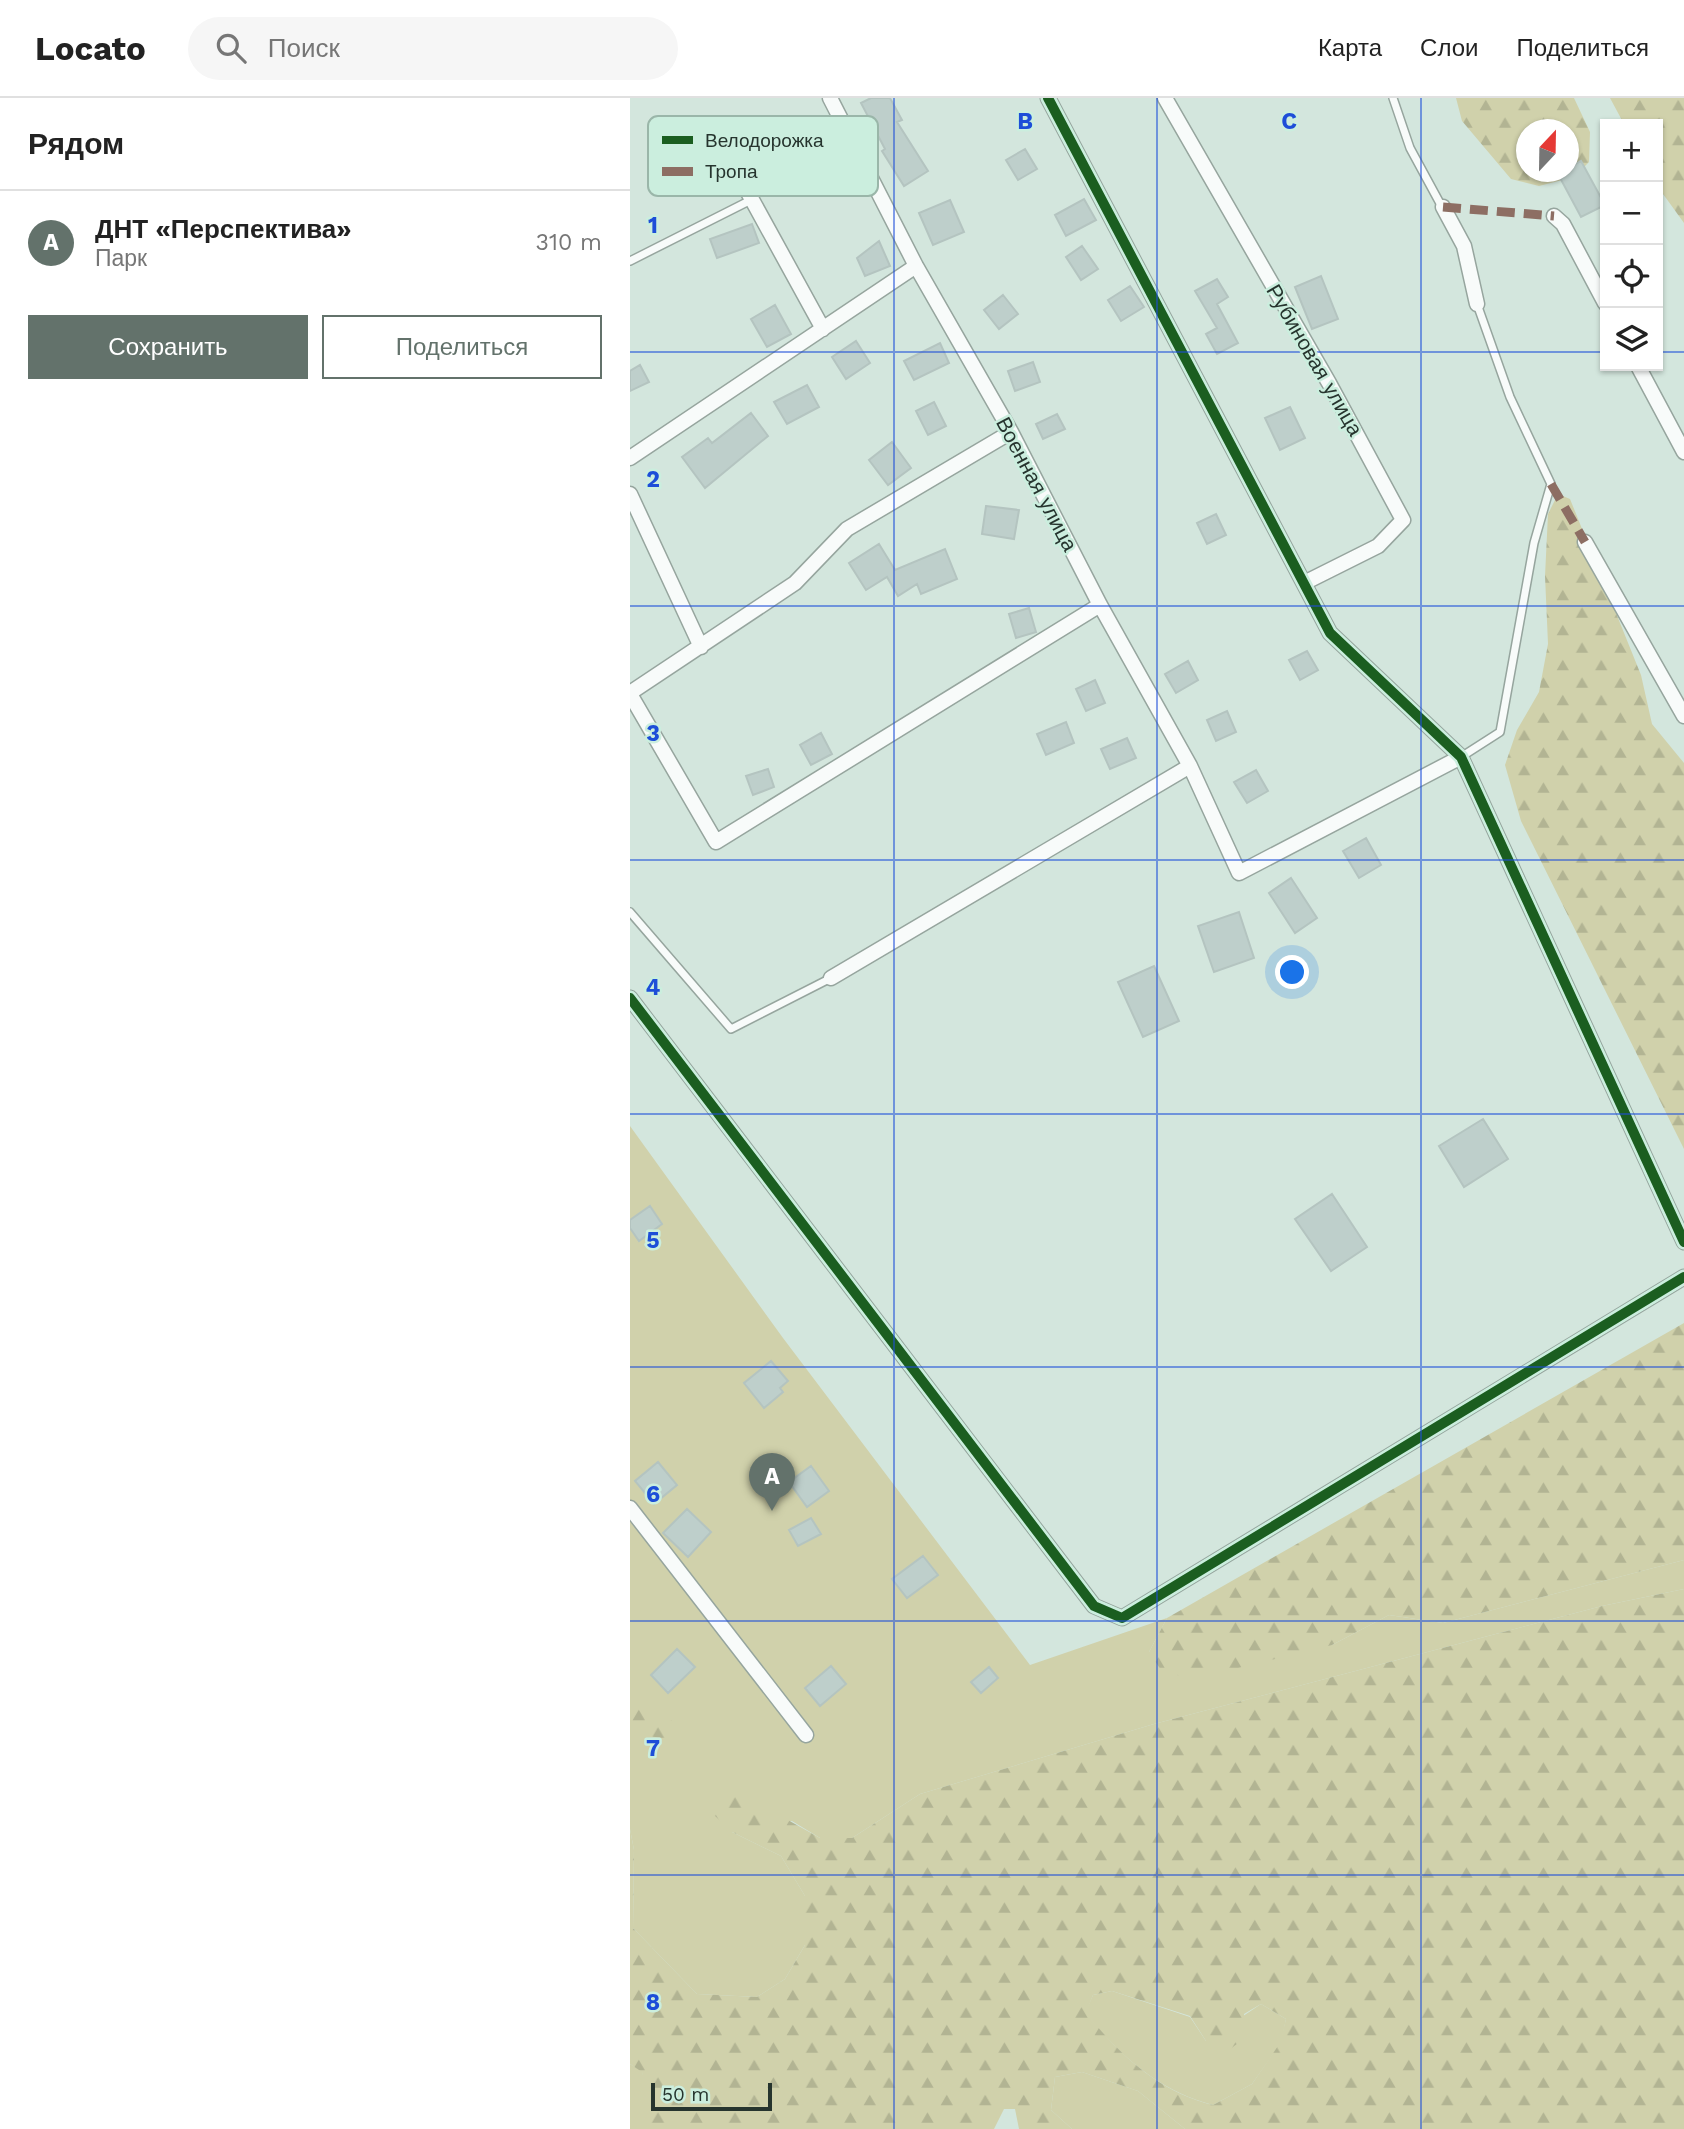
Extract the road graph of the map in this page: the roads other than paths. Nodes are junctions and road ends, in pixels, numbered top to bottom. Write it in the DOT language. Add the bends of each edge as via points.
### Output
graph roads {
  1 [pos="830,98"];
  2 [pos="1048,98"];
  3 [pos="1165,98"];
  4 [pos="1393,98"];
  5 [pos="839,116"];
  6 [pos="878,192"];
  7 [pos="744,196"];
  8 [pos="751,196"];
  9 [pos="1443,207"];
  10 [pos="1554,216"];
  11 [pos="630,261"];
  12 [pos="916,266"];
  13 [pos="1600,294"];
  14 [pos="1477,304"];
  15 [pos="823,329"];
  16 [pos="1641,371"];
  17 [pos="1011,432"];
  18 [pos="1684,452"];
  19 [pos="630,458"];
  20 [pos="630,494"];
  21 [pos="1585,542"];
  22 [pos="1304,583"];
  23 [pos="1100,605"];
  24 [pos="701,647"];
  25 [pos="630,693"];
  26 [pos="1684,716"];
  27 [pos="1461,758"];
  28 [pos="1190,766"];
  29 [pos="630,912"];
  30 [pos="831,978"];
  31 [pos="630,998"];
  32 [pos="1684,1242"];
  33 [pos="1684,1277"];
  34 [pos="630,1508"];
  35 [pos="806,1735"];
  1 -- 5 [label="street, Военная улица"];
  2 -- 22 [label="street"];
  3 -- 22 [label="street, Рубиновая улица" via="1403,520 1378,546"];
  4 -- 9 [label="lane" via="1410,148"];
  6 -- 12 [label="street, Военная улица"];
  7 -- 11 [label="lane"];
  8 -- 15 [label="street"];
  9 -- 14 [label="street" via="1464,246"];
  10 -- 13 [label="street" via="1563,224"];
  12 -- 15 [label="street"];
  12 -- 17 [label="street, Военная улица"];
  14 -- 27 [label="lane" via="1510,397 1551,484 1534,543 1500,732"];
  15 -- 19 [label="street"];
  16 -- 18 [label="street"];
  17 -- 23 [label="street, Военная улица"];
  17 -- 24 [label="street" via="847,529 795,583"];
  20 -- 24 [label="street"];
  21 -- 26 [label="street"];
  22 -- 27 [label="street" via="1330,633"];
  23 -- 25 [label="street" via="716,842"];
  23 -- 28 [label="street, Военная улица"];
  24 -- 25 [label="street"];
  27 -- 28 [label="street, Военная улица" via="1239,873"];
  27 -- 32 [label="street"];
  28 -- 30 [label="street"];
  29 -- 30 [label="lane" via="731,1029"];
  31 -- 33 [label="street" via="1094,1606 1122,1618"];
  34 -- 35 [label="street"];
}
